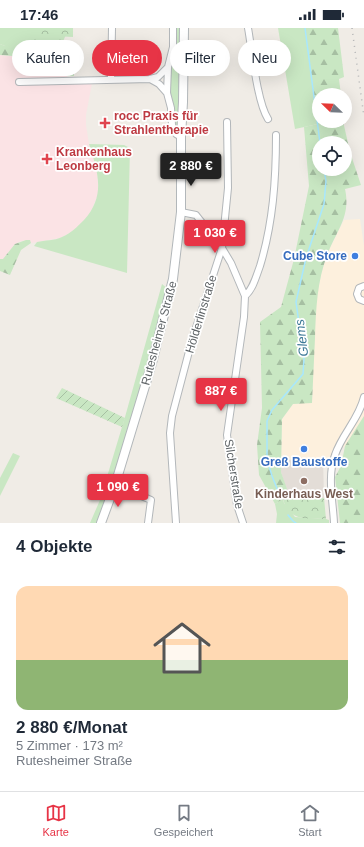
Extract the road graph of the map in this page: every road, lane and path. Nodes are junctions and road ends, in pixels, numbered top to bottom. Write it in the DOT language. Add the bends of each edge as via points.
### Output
graph roads {
  1 [pos="112,28"];
  2 [pos="173,28"];
  3 [pos="184,28"];
  4 [pos="248,28"];
  5 [pos="168,67"];
  6 [pos="150,79"];
  7 [pos="111,80"];
  8 [pos="19,82"];
  9 [pos="167,93"];
  10 [pos="268,119"];
  11 [pos="228,122"];
  12 [pos="276,135"];
  13 [pos="181,137"];
  14 [pos="181,212"];
  15 [pos="222,248"];
  16 [pos="364,286"];
  17 [pos="245,296"];
  18 [pos="364,301"];
  19 [pos="364,397"];
  20 [pos="120,487"];
  21 [pos="101,523"];
  22 [pos="148,523"];
  23 [pos="176,523"];
  24 [pos="243,523"];
  25 [pos="334,523"];
  1 -- 7 [label="street"];
  2 -- 5 [label="street, Rutesheimer Straße" via="173,46"];
  3 -- 13 [label="street, Rutesheimer Straße"];
  4 -- 10 [label="street" via="260,93"];
  5 -- 6 [label="street" via="158,77"];
  5 -- 9 [label="street, Rutesheimer Straße"];
  6 -- 7 [label="street"];
  6 -- 9 [label="street"];
  7 -- 8 [label="street"];
  9 -- 13 [label="street, Rutesheimer Straße" via="172,125 176,134"];
  11 -- 15 [label="street, Hölderlinstraße" via="228,188"];
  12 -- 17 [label="street" via="274,203 269,229 255,282"];
  13 -- 14 [label="street, Rutesheimer Straße"];
  14 -- 15 [label="street, Silcherstraße" via="196,215"];
  14 -- 21 [label="street, Rutesheimer Straße" via="170,298 130,436"];
  15 -- 17 [label="street, Silcherstraße"];
  15 -- 23 [label="street, Hölderlinstraße" via="192,340 172,416 170,433"];
  16 -- 18 [label="street" via="359,288 357,294 359,299"];
  17 -- 24 [label="street, Silcherstraße" via="227,435 237,505"];
  19 -- 25 [label="street" via="359,412 332,463"];
  20 -- 22 [label="street" via="151,500"];
}
